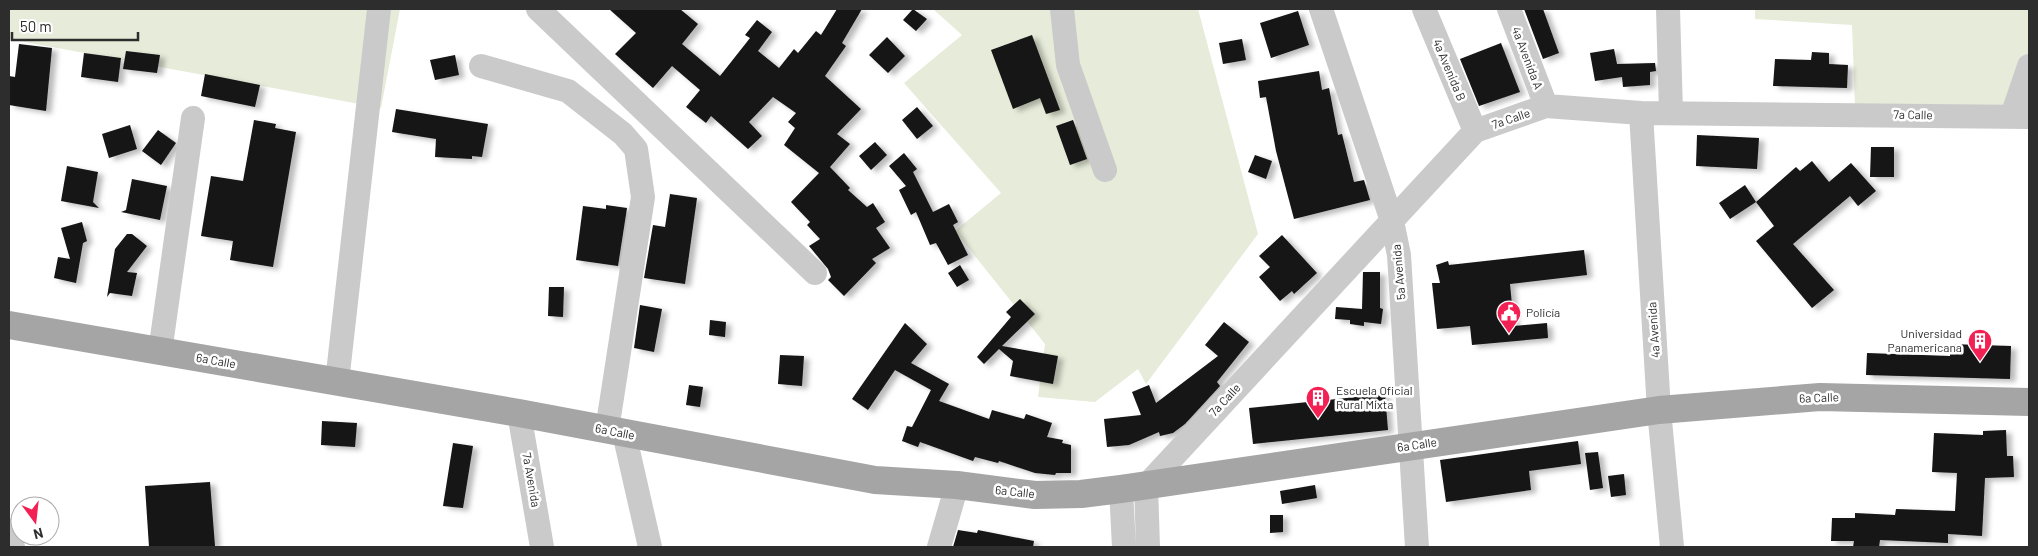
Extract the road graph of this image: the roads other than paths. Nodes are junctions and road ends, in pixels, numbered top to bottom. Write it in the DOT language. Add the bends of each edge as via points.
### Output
graph roads {
  1 [pos="379,9"];
  2 [pos="538,9"];
  3 [pos="1062,9"];
  4 [pos="1321,9"];
  5 [pos="1424,9"];
  6 [pos="1509,9"];
  7 [pos="1668,9"];
  8 [pos="481,66"];
  9 [pos="2029,66"];
  10 [pos="1546,106"];
  11 [pos="1671,112"];
  12 [pos="1641,113"];
  13 [pos="2022,116"];
  14 [pos="193,118"];
  15 [pos="1475,132"];
  16 [pos="1105,170"];
  17 [pos="1392,221"];
  18 [pos="815,273"];
  19 [pos="9,326"];
  20 [pos="160,352"];
  21 [pos="337,382"];
  22 [pos="2029,402"];
  23 [pos="1659,410"];
  24 [pos="519,413"];
  25 [pos="616,432"];
  26 [pos="1410,446"];
  27 [pos="957,486"];
  28 [pos="1134,487"];
  29 [pos="9,530"];
  30 [pos="13,547"];
  31 [pos="542,547"];
  32 [pos="650,547"];
  33 [pos="938,547"];
  34 [pos="1124,547"];
  35 [pos="1148,547"];
  36 [pos="1417,547"];
  37 [pos="1672,547"];
  1 -- 21 [label="street"];
  2 -- 18 [label="street"];
  3 -- 16 [label="street" via="1068,65"];
  4 -- 17 [label="street, 5a Avenida"];
  5 -- 15 [label="street, 4a Avenida B"];
  6 -- 10 [label="street, 4a Avenida A"];
  7 -- 11 [label="street"];
  8 -- 25 [label="street" via="568,91 623,134 636,149 643,197"];
  9 -- 13 [label="street" via="2014,110"];
  10 -- 12 [label="street, 7a Calle"];
  10 -- 15 [label="street, 7a Calle"];
  11 -- 12 [label="street, 7a Calle"];
  11 -- 13 [label="street, 7a Calle"];
  12 -- 23 [label="street, 4a Avenida"];
  14 -- 20 [label="street"];
  15 -- 17 [label="street, 7a Calle"];
  17 -- 26 [label="street, 5a Avenida" via="1399,255"];
  17 -- 28 [label="street, 7a Calle"];
  19 -- 20 [label="main road, 6a Calle"];
  20 -- 21 [label="main road, 6a Calle"];
  21 -- 24 [label="main road, 6a Calle"];
  22 -- 23 [label="main road, 6a Calle" via="1820,397"];
  23 -- 26 [label="main road, 6a Calle"];
  23 -- 37 [label="street, 4a Avenida"];
  24 -- 25 [label="main road, 6a Calle"];
  24 -- 31 [label="street, 7a Avenida"];
  25 -- 27 [label="main road, 6a Calle" via="875,480"];
  25 -- 32 [label="street"];
  26 -- 28 [label="main road, 6a Calle"];
  26 -- 36 [label="street, 5a Avenida"];
  27 -- 28 [label="main road, 6a Calle" via="1035,495 1081,494"];
  27 -- 33 [label="street"];
  28 -- 34 [label="street"];
  28 -- 35 [label="street"];
  29 -- 30 [label="street"];
}
